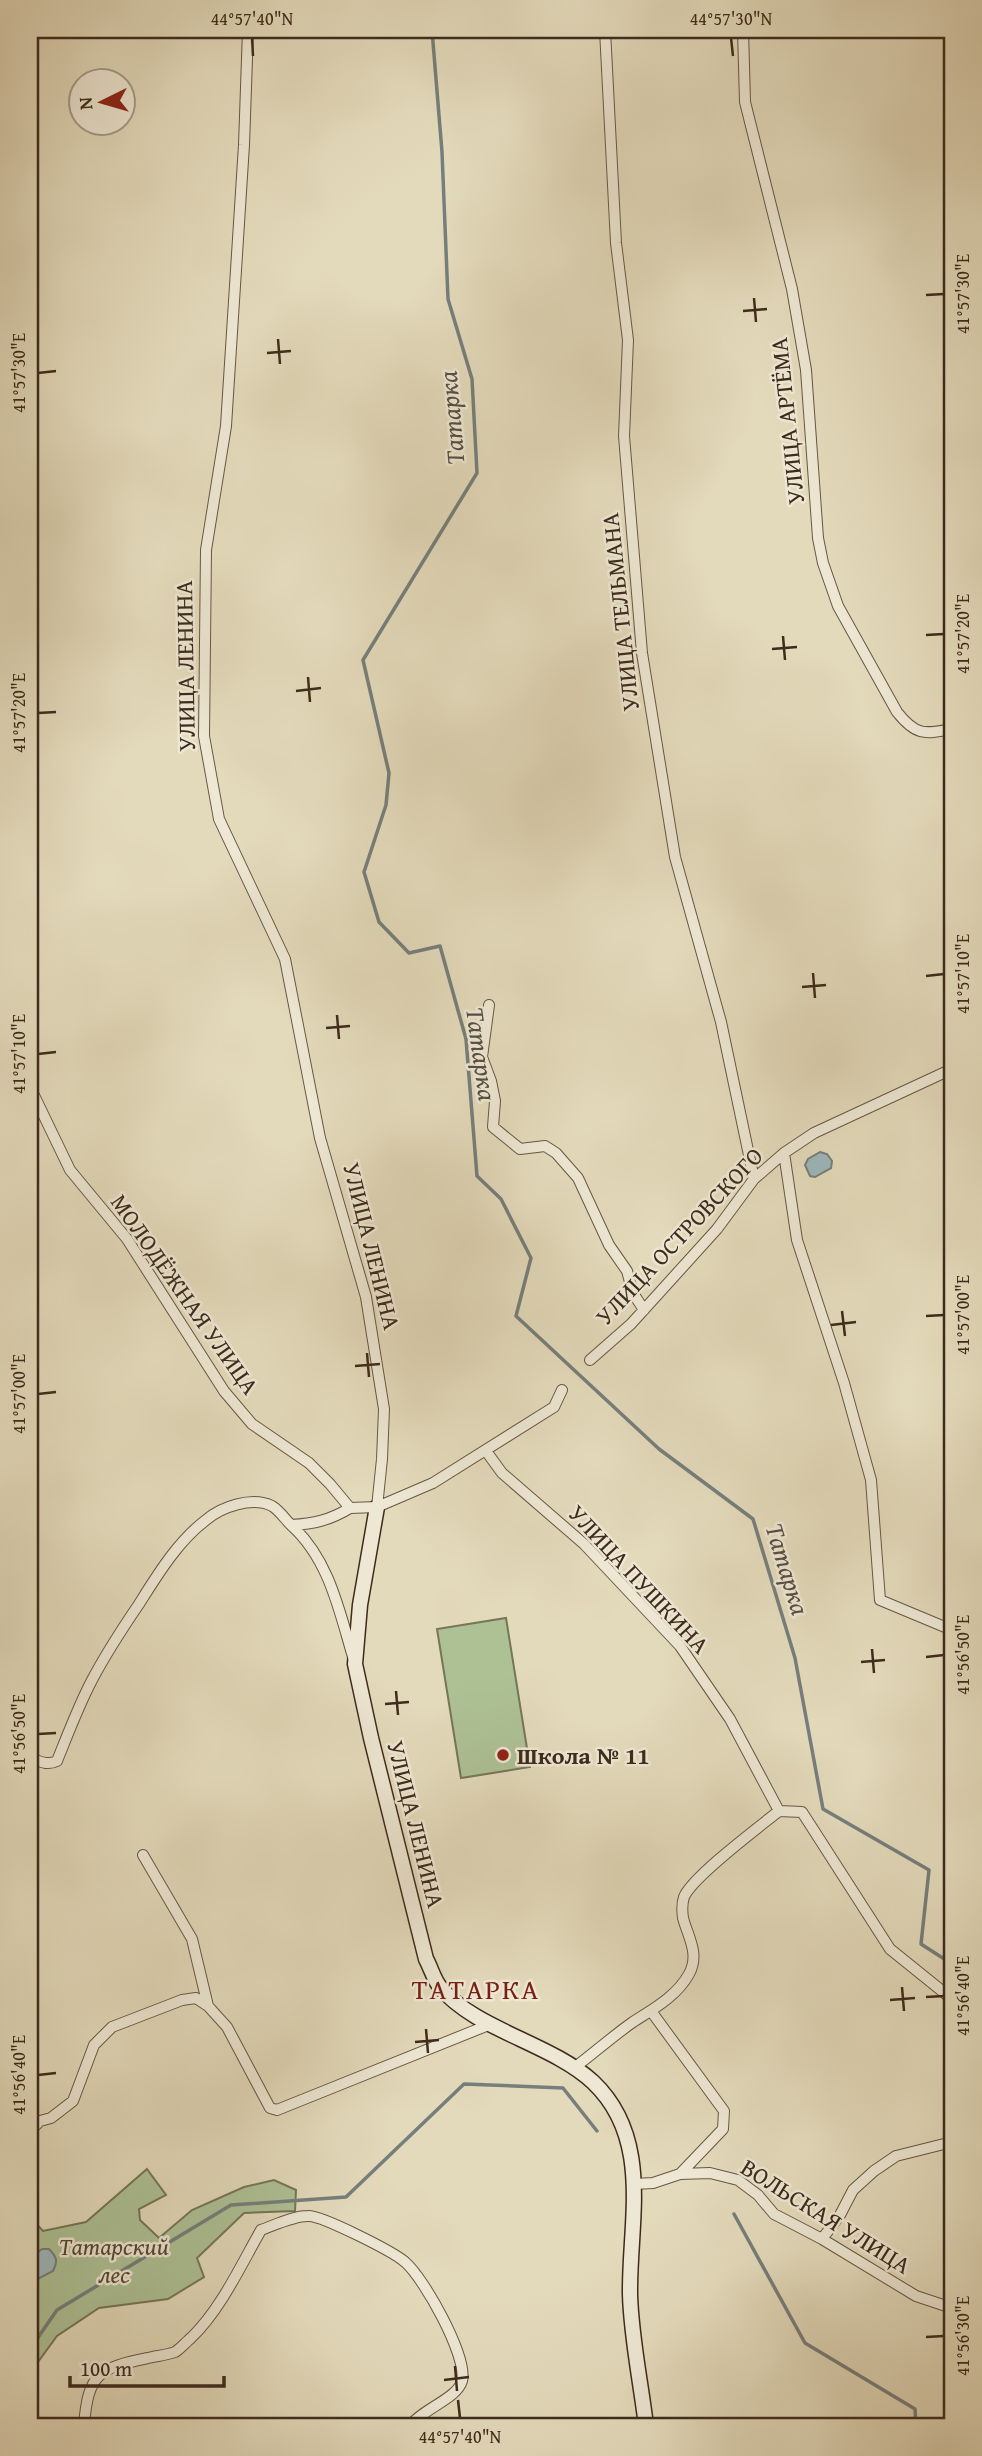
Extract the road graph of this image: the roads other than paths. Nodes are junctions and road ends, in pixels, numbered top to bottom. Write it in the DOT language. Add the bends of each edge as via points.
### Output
graph roads {
  1 [pos="248,30"];
  2 [pos="605,30"];
  3 [pos="743,30"];
  4 [pos="952,729"];
  5 [pos="489,1005"];
  6 [pos="952,1069"];
  7 [pos="30,1087"];
  8 [pos="784,1153"];
  9 [pos="754,1179"];
  10 [pos="644,1310"];
  11 [pos="590,1360"];
  12 [pos="562,1391"];
  13 [pos="486,1451"];
  14 [pos="377,1507"];
  15 [pos="349,1508"];
  16 [pos="291,1525"];
  17 [pos="952,1630"];
  18 [pos="355,1664"];
  19 [pos="30,1758"];
  20 [pos="779,1811"];
  21 [pos="142,1855"];
  22 [pos="952,1999"];
  23 [pos="208,2006"];
  24 [pos="651,2011"];
  25 [pos="491,2024"];
  26 [pos="574,2068"];
  27 [pos="30,2131"];
  28 [pos="952,2142"];
  29 [pos="680,2174"];
  30 [pos="634,2184"];
  31 [pos="822,2239"];
  32 [pos="952,2308"];
  33 [pos="84,2426"];
  34 [pos="410,2426"];
  35 [pos="646,2426"];
  1 -- 14 [label="street, УЛИЦА ЛЕНИНА" via="226,426 206,550 204,736 219,819 285,959 320,1138 366,1297 384,1409"];
  2 -- 9 [label="street, УЛИЦА ТЕЛЬМАНА" via="616,243 628,340 624,436 642,653 675,857 724,1034"];
  3 -- 4 [label="street, УЛИЦА АРТЁМА" via="746,102 792,289 806,370 823,563 838,606 906,724 918,732"];
  5 -- 10 [label="street" via="482,1057 495,1101 493,1127 520,1149 545,1146 578,1178"];
  6 -- 8 [label="street, УЛИЦА ОСТРОВСКОГО" via="814,1133"];
  7 -- 15 [label="street, МОЛОДЁЖНАЯ УЛИЦА" via="70,1170 127,1239 224,1391 252,1424 309,1462"];
  8 -- 9 [label="street, УЛИЦА ОСТРОВСКОГО"];
  8 -- 17 [label="street" via="797,1240 845,1383 871,1480 880,1600"];
  9 -- 10 [label="street, УЛИЦА ОСТРОВСКОГО" via="717,1229"];
  10 -- 11 [label="street, УЛИЦА ОСТРОВСКОГО"];
  12 -- 13 [label="street" via="554,1407"];
  13 -- 14 [label="street" via="433,1483"];
  13 -- 20 [label="street, УЛИЦА ПУШКИНА" via="502,1473 584,1544 680,1646 730,1719"];
  14 -- 15 [label="street"];
  14 -- 18 [label="street, УЛИЦА ЛЕНИНА"];
  15 -- 16 [label="street" via="320,1522"];
  16 -- 18 [label="street" via="321,1564"];
  16 -- 19 [label="street" via="271,1506 260,1503 225,1509 207,1518 164,1566 117,1637 91,1682 57,1761 51,1764"];
  18 -- 25 [label="street, УЛИЦА ЛЕНИНА" via="426,1959 439,1986"];
  20 -- 22 [label="street" via="802,1812 890,1949"];
  20 -- 24 [label="street" via="684,1896 683,1916 693,1944 691,1971 683,1984"];
  21 -- 23 [label="street" via="192,1938"];
  23 -- 25 [label="street" via="227,2027 270,2108 277,2110"];
  23 -- 27 [label="street" via="196,1998 182,2000 112,2027 94,2045 73,2101"];
  24 -- 26 [label="street"];
  24 -- 29 [label="street" via="724,2110 723,2129"];
  25 -- 26 [label="street, УЛИЦА ЛЕНИНА"];
  26 -- 30 [label="street, УЛИЦА ЛЕНИНА" via="594,2084 615,2112 632,2154"];
  28 -- 31 [label="street" via="896,2156 874,2171 853,2190"];
  29 -- 30 [label="street, ВОЛЬСКАЯ УЛИЦА"];
  29 -- 31 [label="street, ВОЛЬСКАЯ УЛИЦА" via="710,2173 738,2180 774,2214"];
  30 -- 35 [label="street, УЛИЦА ЛЕНИНА" via="630,2296"];
  31 -- 32 [label="street, ВОЛЬСКАЯ УЛИЦА" via="916,2296"];
  33 -- 34 [label="street" via="96,2378 125,2363 174,2352 193,2336 222,2298 261,2230 309,2215 363,2237 404,2261 440,2313 460,2363 462,2381 459,2389"];
}
